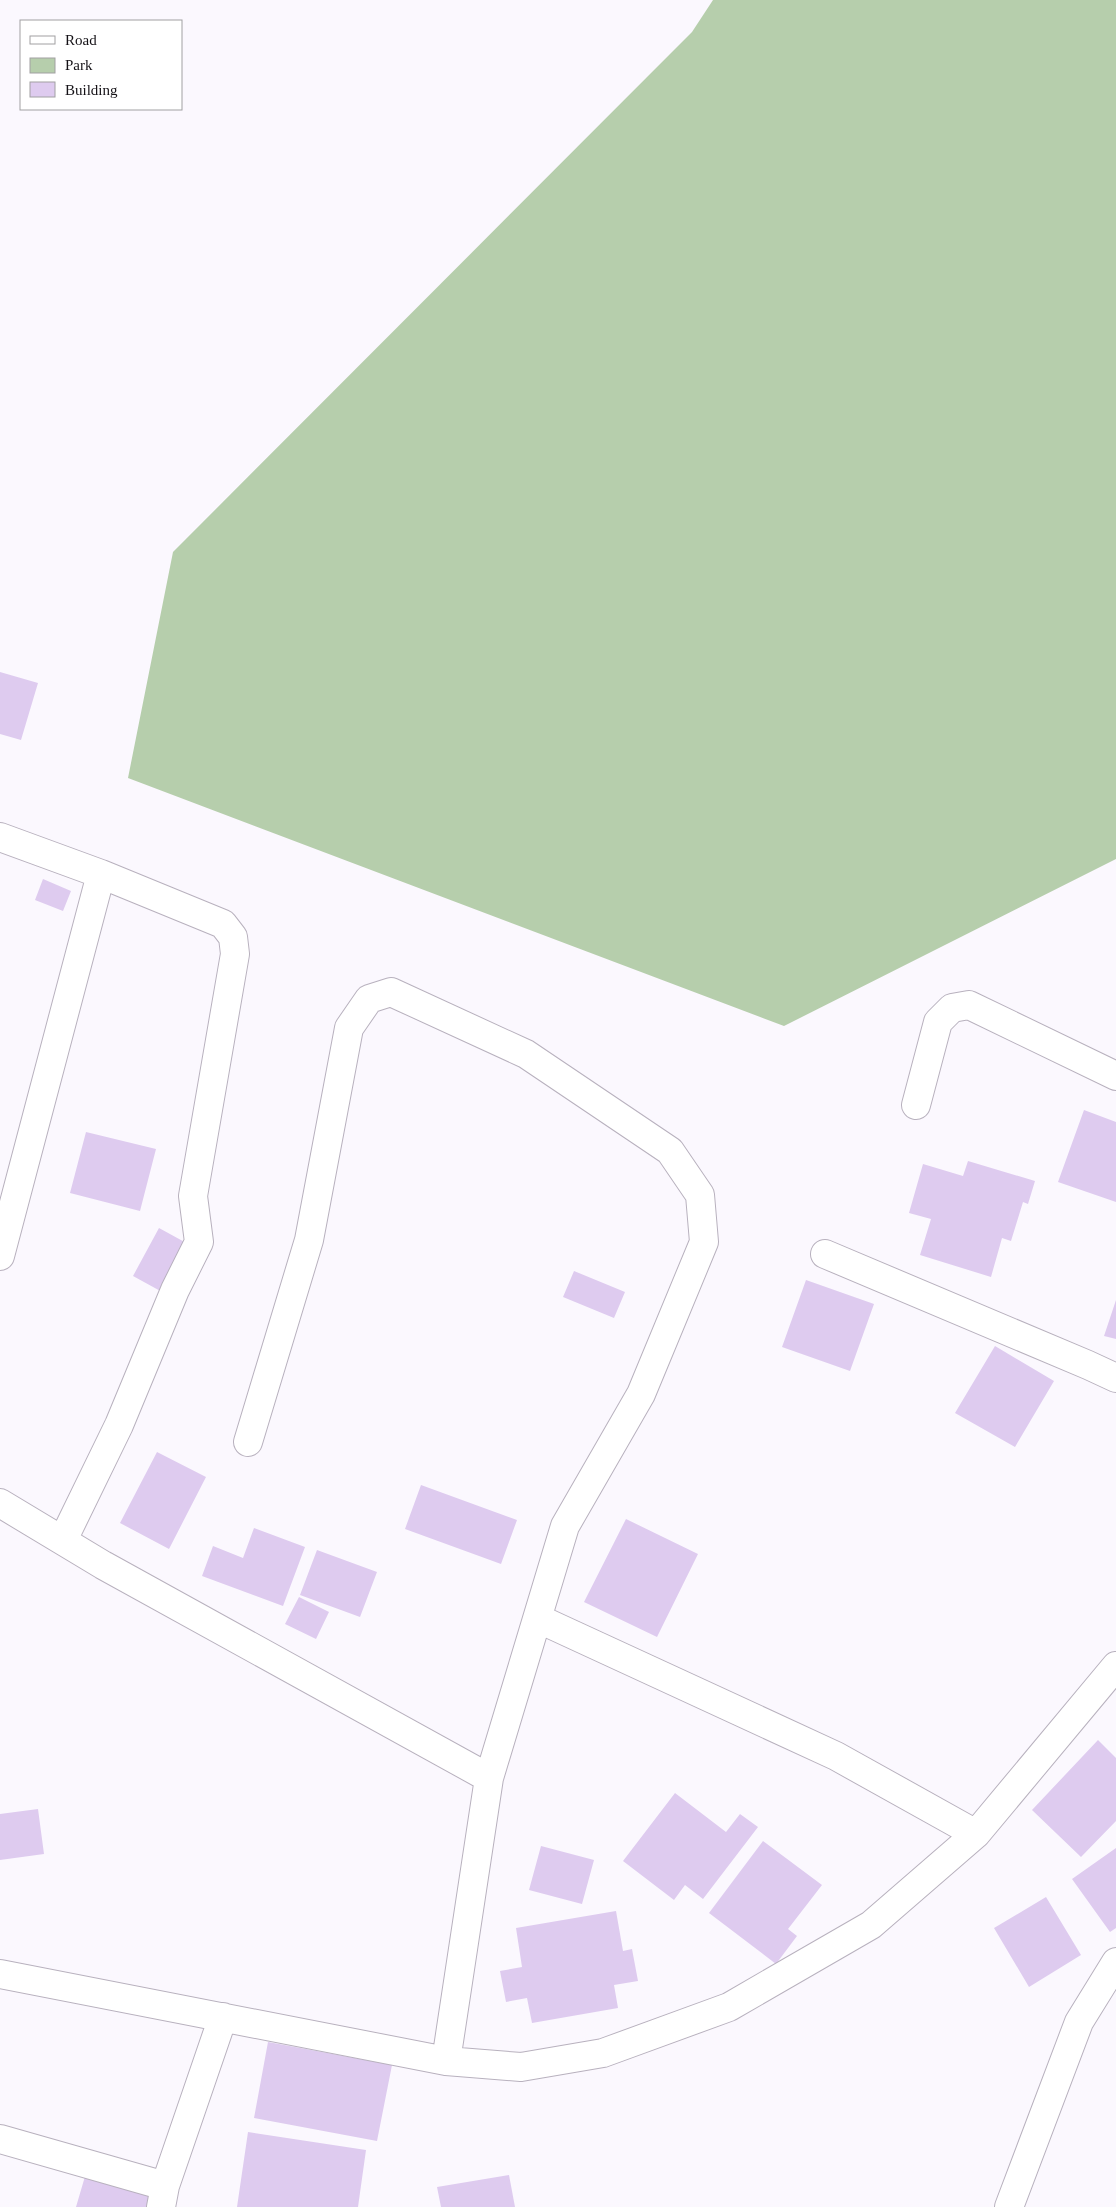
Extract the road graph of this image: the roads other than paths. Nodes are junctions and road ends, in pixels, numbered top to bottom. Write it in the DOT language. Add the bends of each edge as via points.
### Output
graph roads {
  1 [pos="0,837"];
  2 [pos="102,874"];
  3 [pos="1116,1076"];
  4 [pos="916,1105"];
  5 [pos="825,1254"];
  6 [pos="0,1256"];
  7 [pos="1116,1378"];
  8 [pos="248,1442"];
  9 [pos="0,1503"];
  10 [pos="63,1540"];
  11 [pos="539,1619"];
  12 [pos="1112,1682"];
  13 [pos="489,1778"];
  14 [pos="976,1834"];
  15 [pos="1116,1962"];
  16 [pos="0,1974"];
  17 [pos="222,2017"];
  18 [pos="446,2060"];
  19 [pos="0,2139"];
  20 [pos="163,2197"];
  21 [pos="1009,2207"];
  1 -- 2 [label="street"];
  2 -- 6 [label="street"];
  2 -- 10 [label="street" via="223,924 233,937 235,954 194,1196 199,1242 175,1290 119,1426"];
  3 -- 4 [label="street" via="969,1005 952,1008 938,1022"];
  5 -- 7 [label="street"];
  8 -- 11 [label="street" via="310,1240 349,1028 369,999 391,992 526,1054 670,1151 700,1195 704,1242 641,1394 565,1526"];
  9 -- 10 [label="street"];
  10 -- 13 [label="street"];
  11 -- 13 [label="street"];
  11 -- 14 [label="street" via="836,1756"];
  12 -- 14 [label="street"];
  13 -- 18 [label="street"];
  14 -- 18 [label="street" via="871,1925 729,2007 603,2054 522,2067"];
  15 -- 21 [label="street" via="1079,2022"];
  16 -- 17 [label="street"];
  17 -- 18 [label="street"];
  17 -- 20 [label="street"];
  19 -- 20 [label="street"];
}
